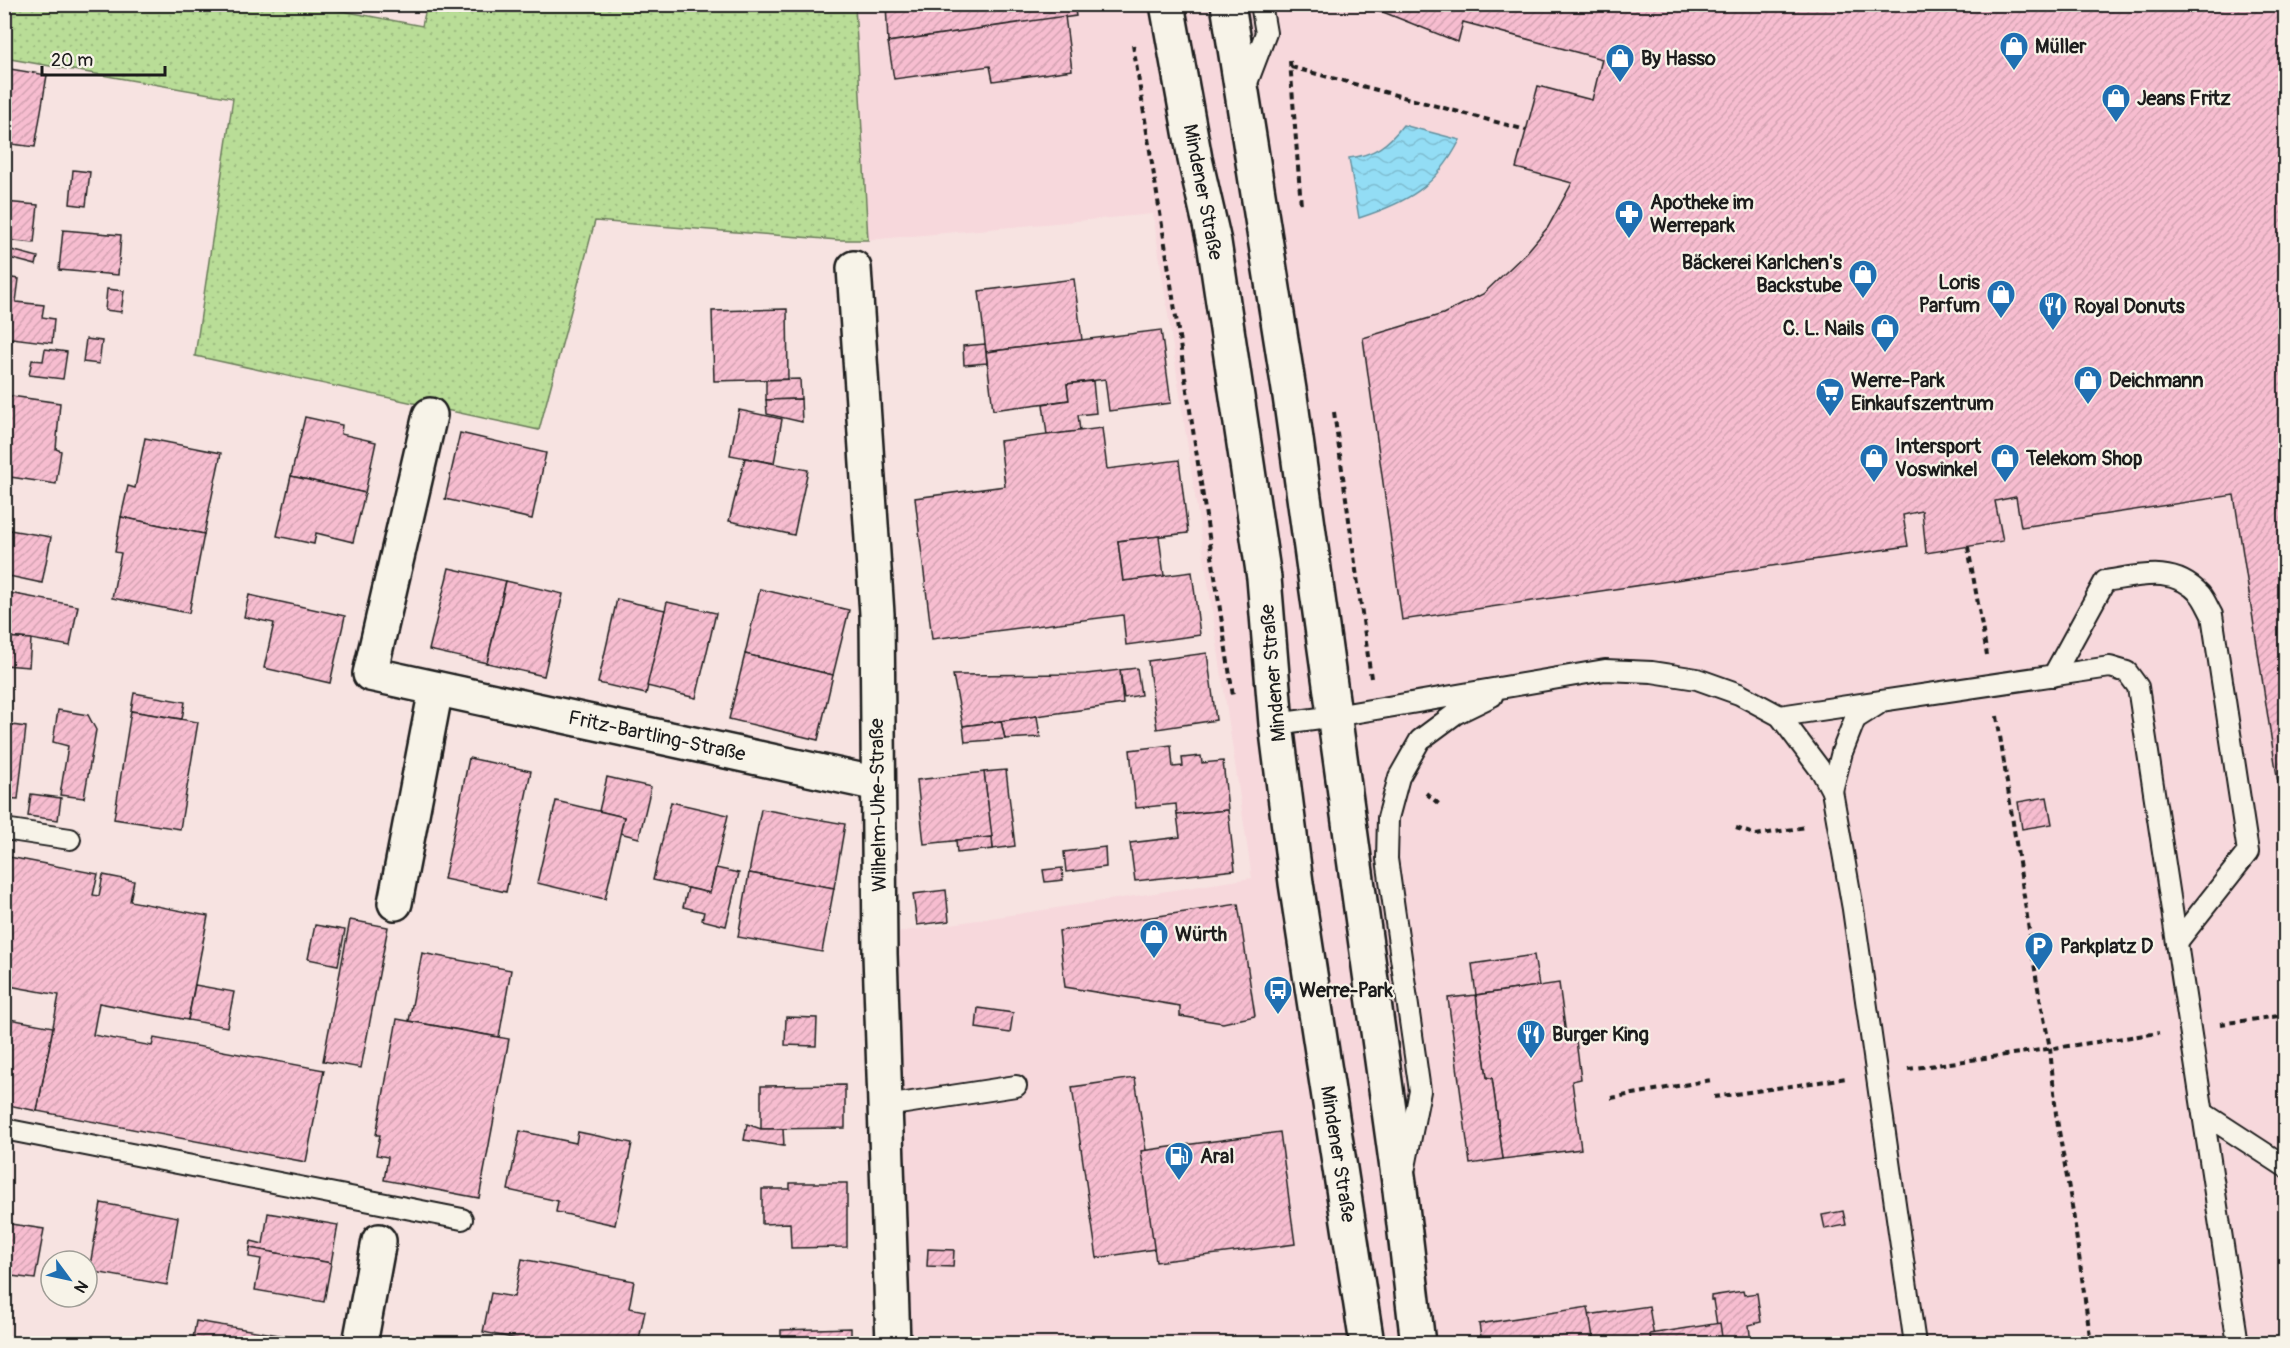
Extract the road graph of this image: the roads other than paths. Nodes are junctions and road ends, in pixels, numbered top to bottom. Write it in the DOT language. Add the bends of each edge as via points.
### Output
graph roads {
  1 [pos="1167,4"];
  2 [pos="1228,4"];
  3 [pos="1261,4"];
  4 [pos="1242,96"];
  5 [pos="854,268"];
  6 [pos="430,415"];
  7 [pos="2053,676"];
  8 [pos="1511,686"];
  9 [pos="436,689"];
  10 [pos="1881,701"];
  11 [pos="1335,716"];
  12 [pos="1780,716"];
  13 [pos="1276,724"];
  14 [pos="878,784"];
  15 [pos="1832,790"];
  16 [pos="4,829"];
  17 [pos="70,839"];
  18 [pos="395,903"];
  19 [pos="2177,942"];
  20 [pos="1016,1086"];
  21 [pos="886,1106"];
  22 [pos="2203,1113"];
  23 [pos="4,1129"];
  24 [pos="2286,1167"];
  25 [pos="1400,1190"];
  26 [pos="462,1219"];
  27 [pos="379,1241"];
  28 [pos="360,1344"];
  29 [pos="893,1344"];
  30 [pos="1366,1344"];
  31 [pos="1418,1344"];
  32 [pos="1915,1344"];
  33 [pos="2238,1344"];
  1 -- 13 [label="street, Mindener Straße" via="1214,242 1264,578"];
  2 -- 4 [label="street"];
  3 -- 4 [label="lane" via="1266,33"];
  4 -- 11 [label="street"];
  5 -- 14 [label="street, Wilhelm-Uhe-Straße" via="877,614"];
  6 -- 9 [label="street, Fritz-Bartling-Straße" via="370,675"];
  7 -- 10 [label="lane"];
  7 -- 19 [label="lane" via="2110,667 2127,672 2138,687"];
  7 -- 19 [label="lane" via="2105,581 2153,573 2177,577 2200,594 2212,615 2248,852"];
  8 -- 11 [label="lane"];
  8 -- 12 [label="lane" via="1605,670 1652,672 1697,679 1739,694"];
  8 -- 25 [label="lane" via="1455,714 1420,740 1399,777 1388,818 1387,859 1420,1092"];
  9 -- 14 [label="street, Fritz-Bartling-Straße"];
  9 -- 18 [label="street"];
  10 -- 12 [label="lane"];
  10 -- 15 [label="lane" via="1855,719"];
  11 -- 13 [label="lane"];
  11 -- 25 [label="street"];
  12 -- 15 [label="lane"];
  13 -- 30 [label="street, Mindener Straße" via="1296,883"];
  14 -- 21 [label="street, Wilhelm-Uhe-Straße"];
  15 -- 32 [label="lane" via="1853,909"];
  16 -- 17 [label="lane"];
  19 -- 22 [label="lane"];
  20 -- 21 [label="lane"];
  21 -- 29 [label="street, Wilhelm-Uhe-Straße"];
  22 -- 24 [label="lane"];
  22 -- 33 [label="lane"];
  23 -- 26 [label="lane"];
  25 -- 31 [label="street"];
  27 -- 28 [label="street"];
}
